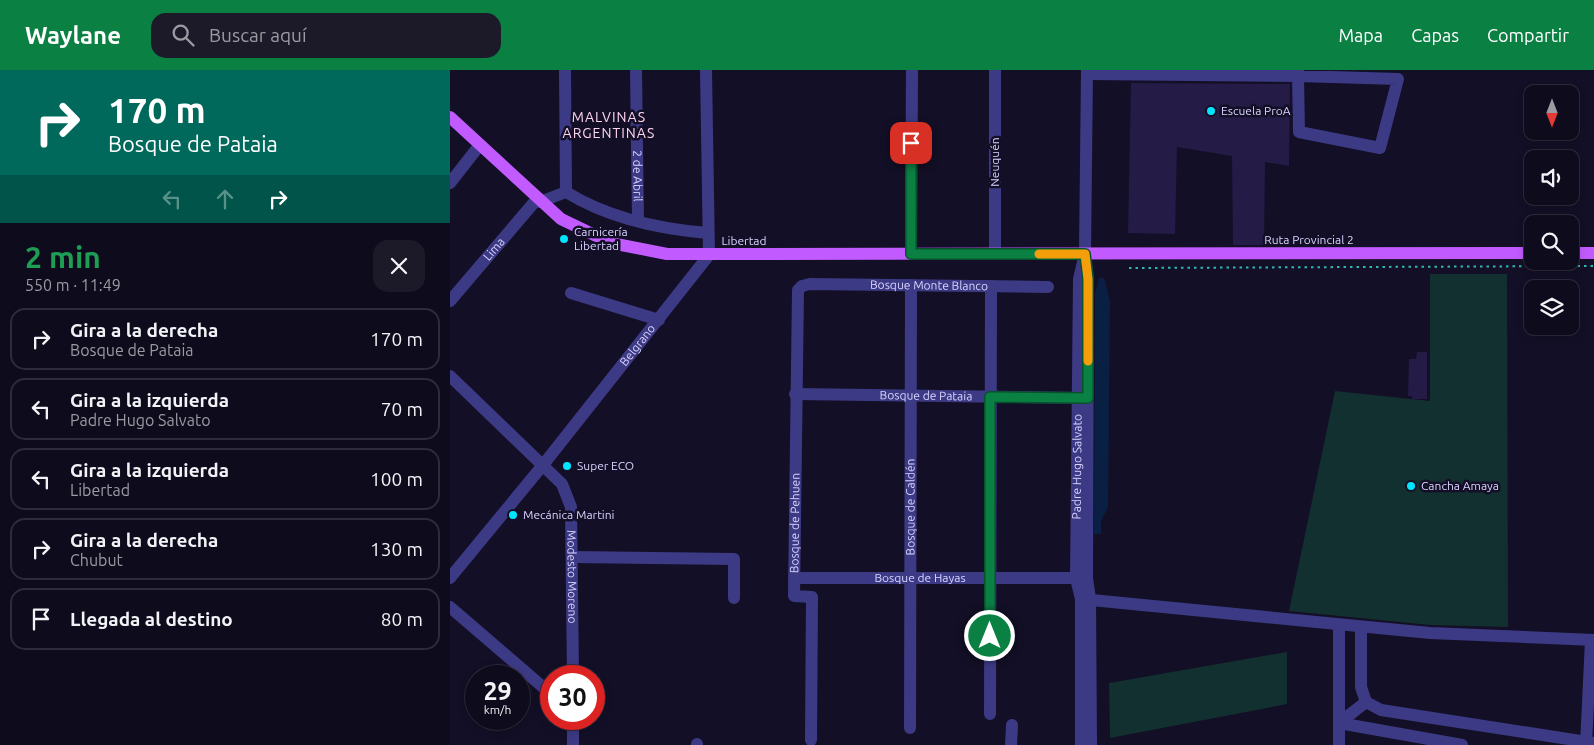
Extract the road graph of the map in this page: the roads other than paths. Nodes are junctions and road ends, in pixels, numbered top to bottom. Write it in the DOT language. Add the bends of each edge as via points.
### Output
graph roads {
  1 [pos="565,70"];
  2 [pos="636,70"];
  3 [pos="706,70"];
  4 [pos="912,70"];
  5 [pos="995,70"];
  6 [pos="1087,72"];
  7 [pos="1298,73"];
  8 [pos="450,118"];
  9 [pos="479,146"];
  10 [pos="450,183"];
  11 [pos="566,192"];
  12 [pos="538,200"];
  13 [pos="638,222"];
  14 [pos="708,233"];
  15 [pos="1524,253"];
  16 [pos="1579,253"];
  17 [pos="1594,253"];
  18 [pos="911,254"];
  19 [pos="995,254"];
  20 [pos="1085,254"];
  21 [pos="709,255"];
  22 [pos="911,285"];
  23 [pos="991,286"];
  24 [pos="1048,287"];
  25 [pos="798,290"];
  26 [pos="572,293"];
  27 [pos="450,301"];
  28 [pos="659,320"];
  29 [pos="450,376"];
  30 [pos="795,394"];
  31 [pos="910,396"];
  32 [pos="990,397"];
  33 [pos="1083,398"];
  34 [pos="543,465"];
  35 [pos="572,557"];
  36 [pos="450,578"];
  37 [pos="794,578"];
  38 [pos="909,578"];
  39 [pos="990,578"];
  40 [pos="1076,578"];
  41 [pos="817,579"];
  42 [pos="734,598"];
  43 [pos="812,598"];
  44 [pos="1086,599"];
  45 [pos="450,607"];
  46 [pos="1339,625"];
  47 [pos="1361,627"];
  48 [pos="1592,640"];
  49 [pos="573,665"];
  50 [pos="540,685"];
  51 [pos="1366,702"];
  52 [pos="990,714"];
  53 [pos="1339,723"];
  54 [pos="1012,725"];
  55 [pos="910,728"];
  56 [pos="573,730"];
  57 [pos="811,740"];
  58 [pos="1589,744"];
  59 [pos="573,745"];
  60 [pos="1011,745"];
  61 [pos="1081,745"];
  62 [pos="1090,745"];
  63 [pos="1339,745"];
  64 [pos="1462,745"];
  1 -- 11 [label="street"];
  2 -- 13 [label="street, 2 de Abril"];
  3 -- 14 [label="street"];
  4 -- 18 [label="street"];
  5 -- 19 [label="street, Neuquén"];
  6 -- 7 [label="street"];
  6 -- 20 [label="street, Padre Hugo Salvato"];
  7 -- 7 [label="street" via="1398,79 1380,148 1299,132"];
  8 -- 9 [label="main road, Libertad"];
  9 -- 10 [label="street"];
  9 -- 12 [label="main road, Libertad"];
  11 -- 12 [label="street"];
  11 -- 13 [label="street"];
  12 -- 21 [label="main road, Libertad" via="561,219 612,243 660,253"];
  12 -- 27 [label="street, Lima"];
  13 -- 14 [label="street"];
  14 -- 21 [label="street"];
  15 -- 20 [label="main road, Ruta Provincial 2"];
  16 -- 17 [label="main road"];
  18 -- 19 [label="main road, Libertad"];
  18 -- 21 [label="main road, Libertad"];
  19 -- 20 [label="main road, Libertad"];
  20 -- 33 [label="street, Padre Hugo Salvato" via="1088,279"];
  20 -- 33 [label="street, Padre Hugo Salvato" via="1079,279"];
  21 -- 28 [label="street, Belgrano"];
  22 -- 23 [label="street, Bosque Monte Blanco"];
  22 -- 25 [label="street, Bosque Monte Blanco" via="810,284"];
  22 -- 31 [label="street, Bosque de Caldén"];
  23 -- 24 [label="street, Bosque Monte Blanco"];
  23 -- 32 [label="street"];
  25 -- 30 [label="street, Bosque de Pehuen"];
  26 -- 28 [label="street"];
  28 -- 34 [label="street, Belgrano"];
  29 -- 34 [label="street, Modesto Moreno"];
  30 -- 31 [label="street, Bosque de Pataia"];
  30 -- 37 [label="street, Bosque de Pehuen"];
  31 -- 32 [label="street, Bosque de Pataia"];
  31 -- 38 [label="street, Bosque de Caldén"];
  32 -- 33 [label="street, Bosque de Pataia"];
  32 -- 39 [label="street"];
  33 -- 40 [label="street, Padre Hugo Salvato"];
  33 -- 44 [label="street, Padre Hugo Salvato"];
  34 -- 35 [label="street, Modesto Moreno" via="567,492 571,507"];
  34 -- 36 [label="street, Belgrano"];
  35 -- 42 [label="street" via="734,559"];
  35 -- 49 [label="street, Modesto Moreno"];
  37 -- 41 [label="street, Bosque de Hayas"];
  37 -- 43 [label="street, Bosque de Pehuen" via="794,596"];
  38 -- 39 [label="street, Bosque de Hayas"];
  38 -- 41 [label="street, Bosque de Hayas"];
  38 -- 55 [label="street, Bosque de Caldén"];
  39 -- 40 [label="street, Bosque de Hayas"];
  39 -- 52 [label="street"];
  40 -- 44 [label="street, Padre Hugo Salvato"];
  41 -- 43 [label="street"];
  43 -- 57 [label="street"];
  44 -- 46 [label="street"];
  44 -- 61 [label="street, Padre Hugo Salvato"];
  44 -- 62 [label="street, Padre Hugo Salvato"];
  45 -- 50 [label="street"];
  46 -- 47 [label="street"];
  46 -- 53 [label="street"];
  47 -- 48 [label="street"];
  47 -- 51 [label="street" via="1361,687"];
  48 -- 58 [label="street"];
  51 -- 53 [label="street"];
  51 -- 58 [label="street" via="1381,710"];
  53 -- 63 [label="street"];
  53 -- 64 [label="street"];
  54 -- 60 [label="street"];
  56 -- 59 [label="street"];
}
